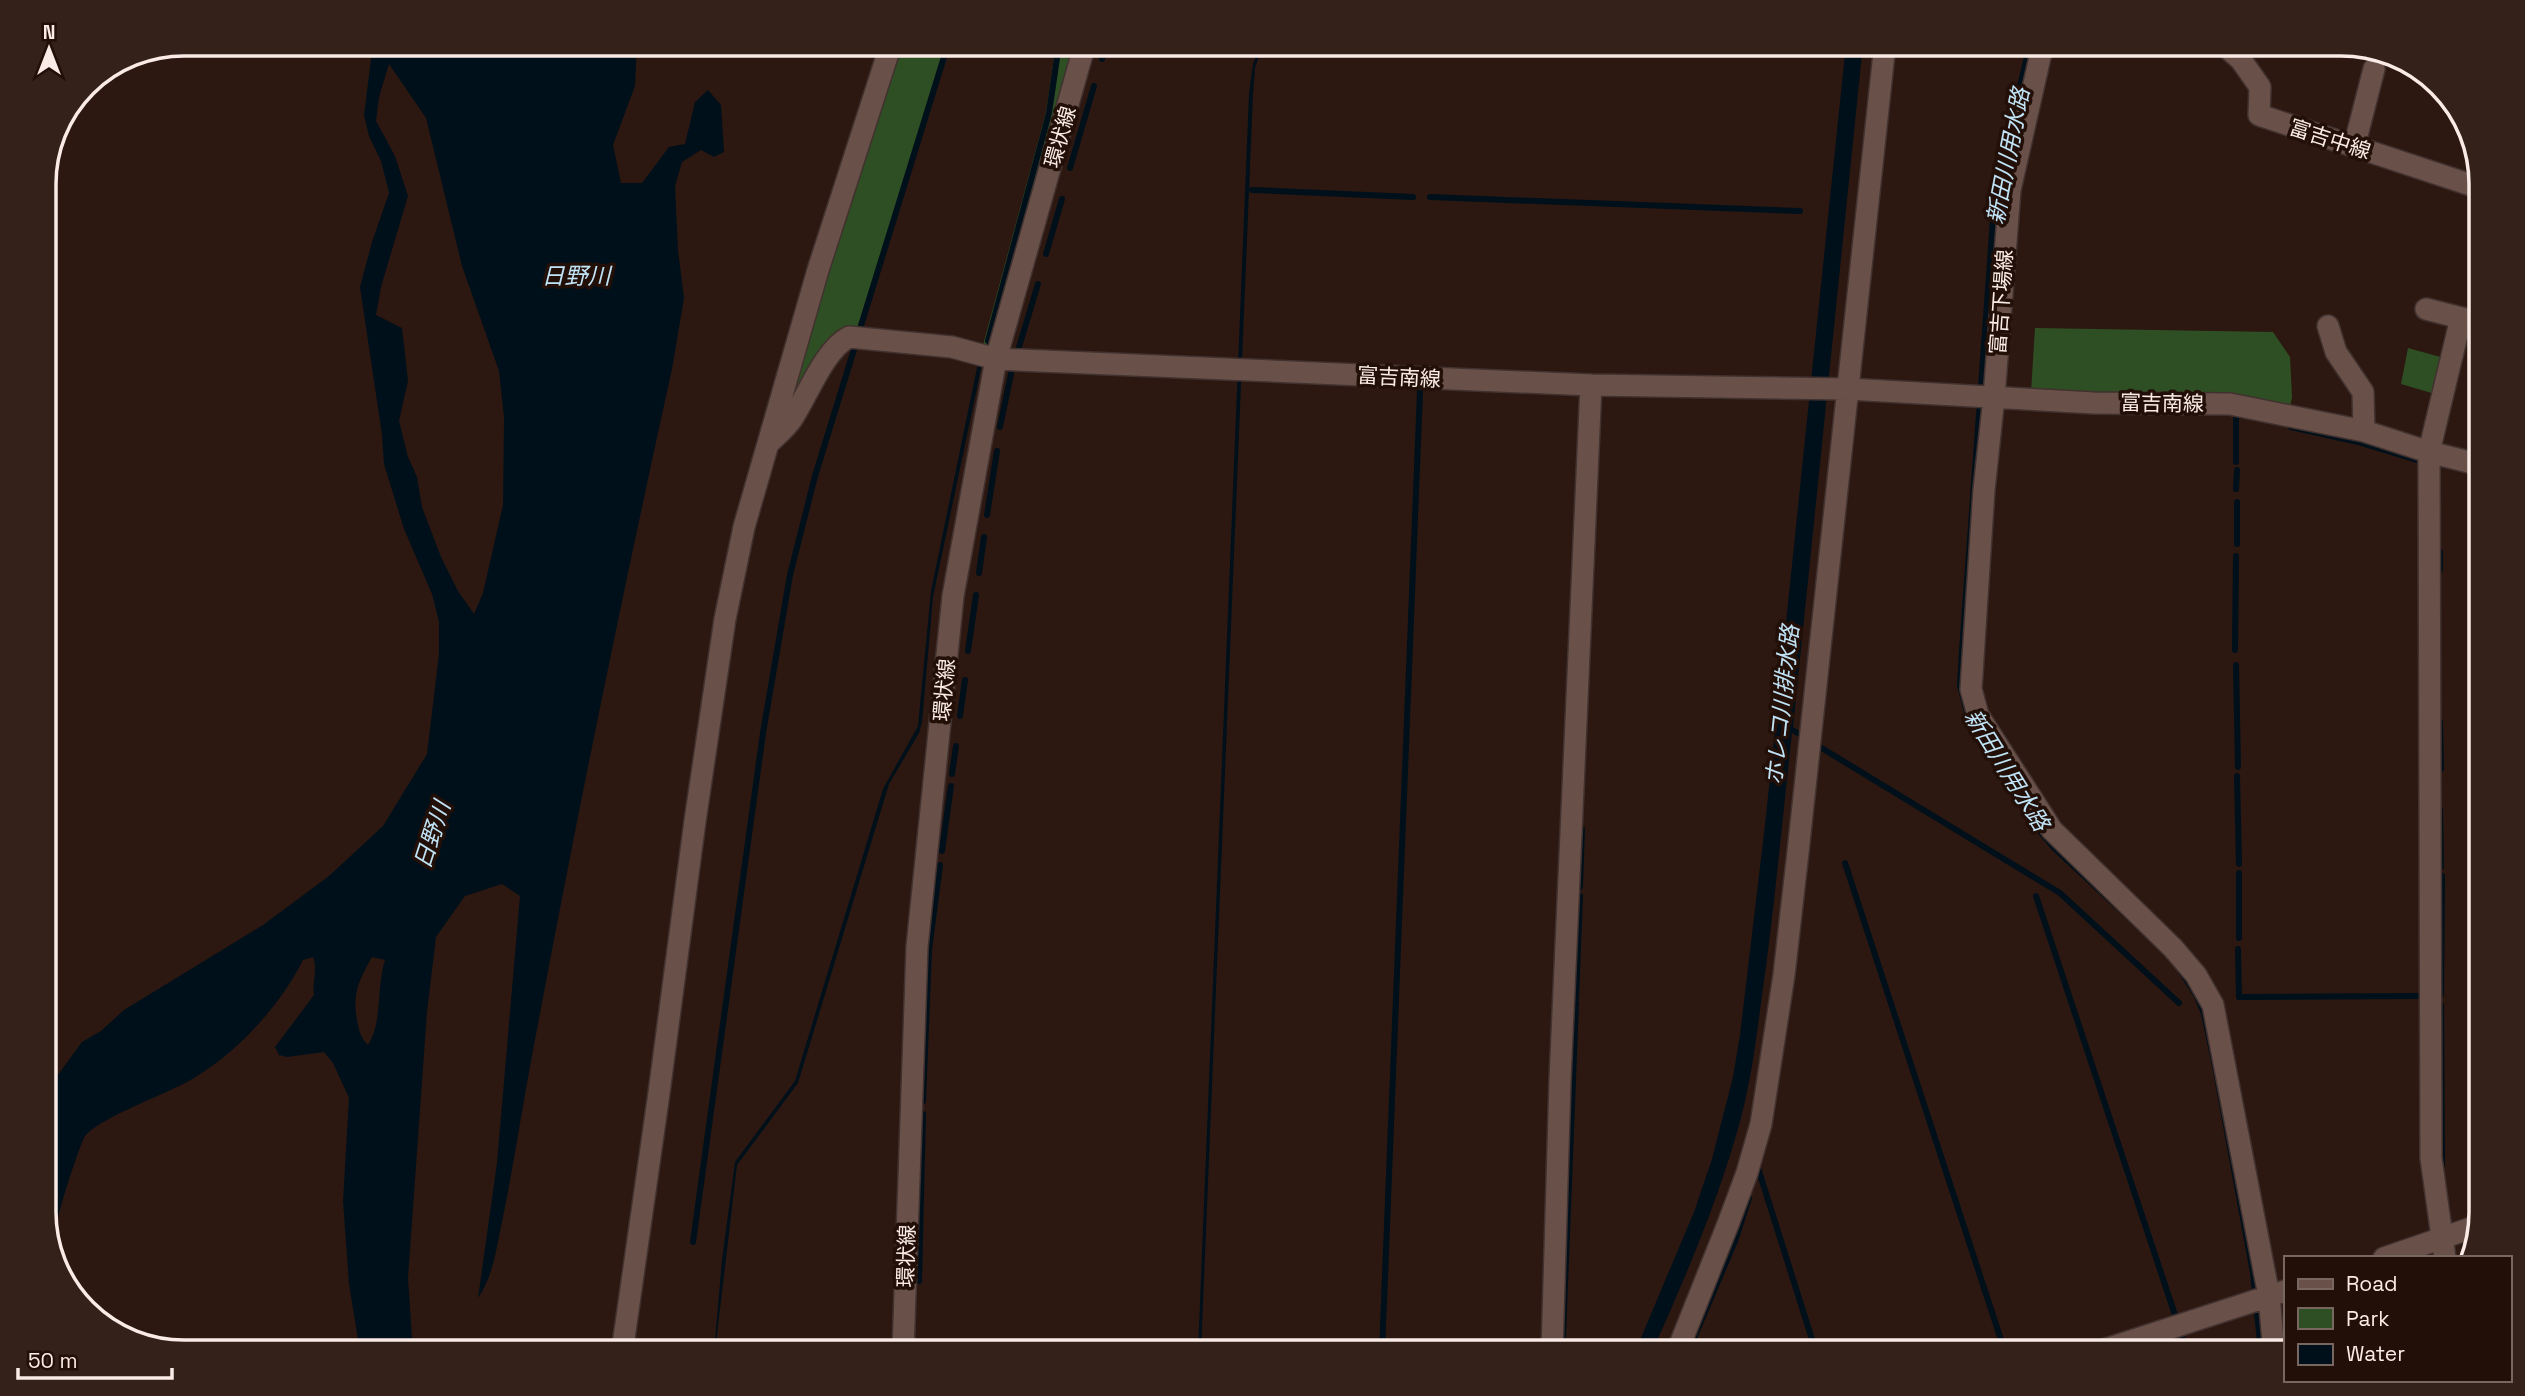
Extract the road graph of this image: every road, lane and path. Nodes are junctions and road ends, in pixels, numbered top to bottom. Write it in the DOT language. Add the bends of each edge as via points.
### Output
graph roads {
  1 [pos="887,56"];
  2 [pos="1082,56"];
  3 [pos="1884,56"];
  4 [pos="2040,56"];
  5 [pos="2246,56"];
  6 [pos="2374,69"];
  7 [pos="2354,147"];
  8 [pos="2469,180"];
  9 [pos="2426,309"];
  10 [pos="2469,320"];
  11 [pos="2328,326"];
  12 [pos="2469,327"];
  13 [pos="996,359"];
  14 [pos="1591,385"];
  15 [pos="1842,389"];
  16 [pos="1994,397"];
  17 [pos="2364,431"];
  18 [pos="769,443"];
  19 [pos="2429,452"];
  20 [pos="2469,462"];
  21 [pos="2467,1233"];
  22 [pos="2444,1248"];
  23 [pos="2396,1256"];
  24 [pos="2277,1294"];
  25 [pos="624,1340"];
  26 [pos="903,1340"];
  27 [pos="1552,1340"];
  28 [pos="1682,1340"];
  29 [pos="2134,1340"];
  30 [pos="2275,1340"];
  1 -- 18 [label="street" via="818,270"];
  2 -- 13 [label="street, 環状線"];
  3 -- 15 [label="street"];
  4 -- 16 [label="street, 富吉下場線" via="2010,190"];
  5 -- 7 [label="street, 富吉中線" via="2260,87 2259,116"];
  6 -- 7 [label="street"];
  7 -- 8 [label="street, 富吉中線"];
  9 -- 10 [label="street"];
  11 -- 17 [label="street" via="2336,352 2362,392"];
  12 -- 19 [label="street"];
  13 -- 14 [label="street, 富吉南線"];
  13 -- 18 [label="street, 富吉南線" via="952,347 849,337 831,353 791,421"];
  13 -- 26 [label="street, 環状線" via="953,596 916,947"];
  14 -- 15 [label="street, 富吉南線"];
  14 -- 27 [label="street"];
  15 -- 16 [label="street, 富吉南線"];
  15 -- 28 [label="street" via="1820,665 1784,975 1761,1124 1738,1198"];
  16 -- 17 [label="street, 富吉南線" via="2230,404"];
  16 -- 24 [label="street, 富吉下場線" via="1971,689 1978,715 2052,830 2173,948 2213,1005"];
  17 -- 19 [label="street, 富吉南線"];
  18 -- 25 [label="street" via="744,527 725,619"];
  19 -- 20 [label="street, 富吉南線"];
  19 -- 22 [label="street" via="2431,1158"];
  21 -- 22 [label="street"];
  22 -- 23 [label="street"];
  24 -- 29 [label="street"];
  24 -- 30 [label="street, 富吉下場線"];
}
